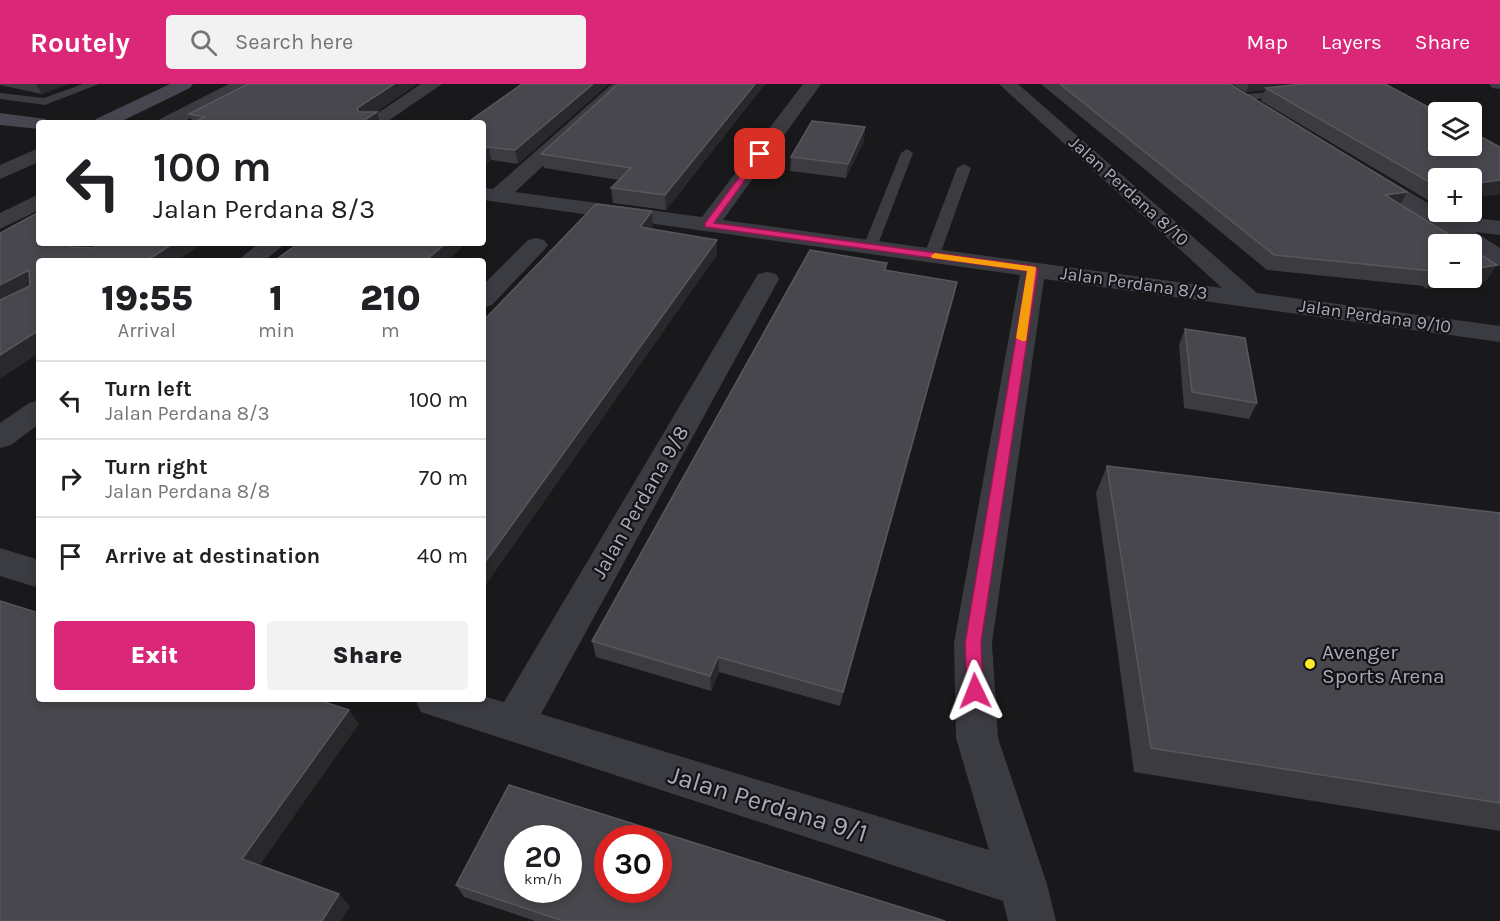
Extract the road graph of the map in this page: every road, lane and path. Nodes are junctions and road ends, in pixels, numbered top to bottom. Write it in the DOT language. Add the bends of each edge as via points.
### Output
graph roads {
  1 [pos="93,84"];
  2 [pos="184,84"];
  3 [pos="243,84"];
  4 [pos="433,84"];
  5 [pos="622,84"];
  6 [pos="812,84"];
  7 [pos="1008,84"];
  8 [pos="1305,91"];
  9 [pos="1231,94"];
  10 [pos="0,96"];
  11 [pos="1268,116"];
  12 [pos="0,119"];
  13 [pos="109,120"];
  14 [pos="173,120"];
  15 [pos="377,120"];
  16 [pos="36,123"];
  17 [pos="907,153"];
  18 [pos="36,155"];
  19 [pos="1347,163"];
  20 [pos="964,168"];
  21 [pos="0,173"];
  22 [pos="491,195"];
  23 [pos="36,203"];
  24 [pos="1428,212"];
  25 [pos="0,222"];
  26 [pos="1445,222"];
  27 [pos="708,225"];
  28 [pos="1500,228"];
  29 [pos="536,245"];
  30 [pos="270,246"];
  31 [pos="870,247"];
  32 [pos="932,255"];
  33 [pos="253,258"];
  34 [pos="1500,259"];
  35 [pos="1033,269"];
  36 [pos="767,279"];
  37 [pos="486,297"];
  38 [pos="1249,299"];
  39 [pos="1500,334"];
  40 [pos="36,412"];
  41 [pos="0,438"];
  42 [pos="0,562"];
  43 [pos="36,573"];
  44 [pos="444,702"];
  45 [pos="514,724"];
  46 [pos="1028,903"];
  1 -- 10 [label="lane" via="45,102"];
  2 -- 13 [label="street"];
  3 -- 14 [label="street"];
  4 -- 15 [label="street"];
  5 -- 22 [label="street"];
  6 -- 27 [label="street"];
  7 -- 38 [label="street, Jalan Perdana 8/10"];
  8 -- 9 [label="lane"];
  9 -- 11 [label="street"];
  12 -- 16 [label="street"];
  17 -- 31 [label="lane"];
  18 -- 21 [label="street"];
  19 -- 24 [label="street"];
  20 -- 32 [label="lane"];
  22 -- 27 [label="street, Jalan Perdana 8/3"];
  23 -- 25 [label="street"];
  26 -- 28 [label="street"];
  26 -- 34 [label="street"];
  27 -- 31 [label="street, Jalan Perdana 8/3"];
  29 -- 37 [label="street"];
  30 -- 33 [label="street"];
  31 -- 32 [label="street, Jalan Perdana 8/3"];
  32 -- 35 [label="street, Jalan Perdana 8/3"];
  35 -- 38 [label="street, Jalan Perdana 8/3"];
  35 -- 46 [label="street" via="973,643 977,738"];
  36 -- 45 [label="street, Jalan Perdana 9/8"];
  38 -- 39 [label="street, Jalan Perdana 9/10"];
  40 -- 41 [label="street"];
  42 -- 43 [label="street"];
  44 -- 45 [label="street, Jalan Perdana 9/1"];
  45 -- 46 [label="street, Jalan Perdana 9/1"];
}
